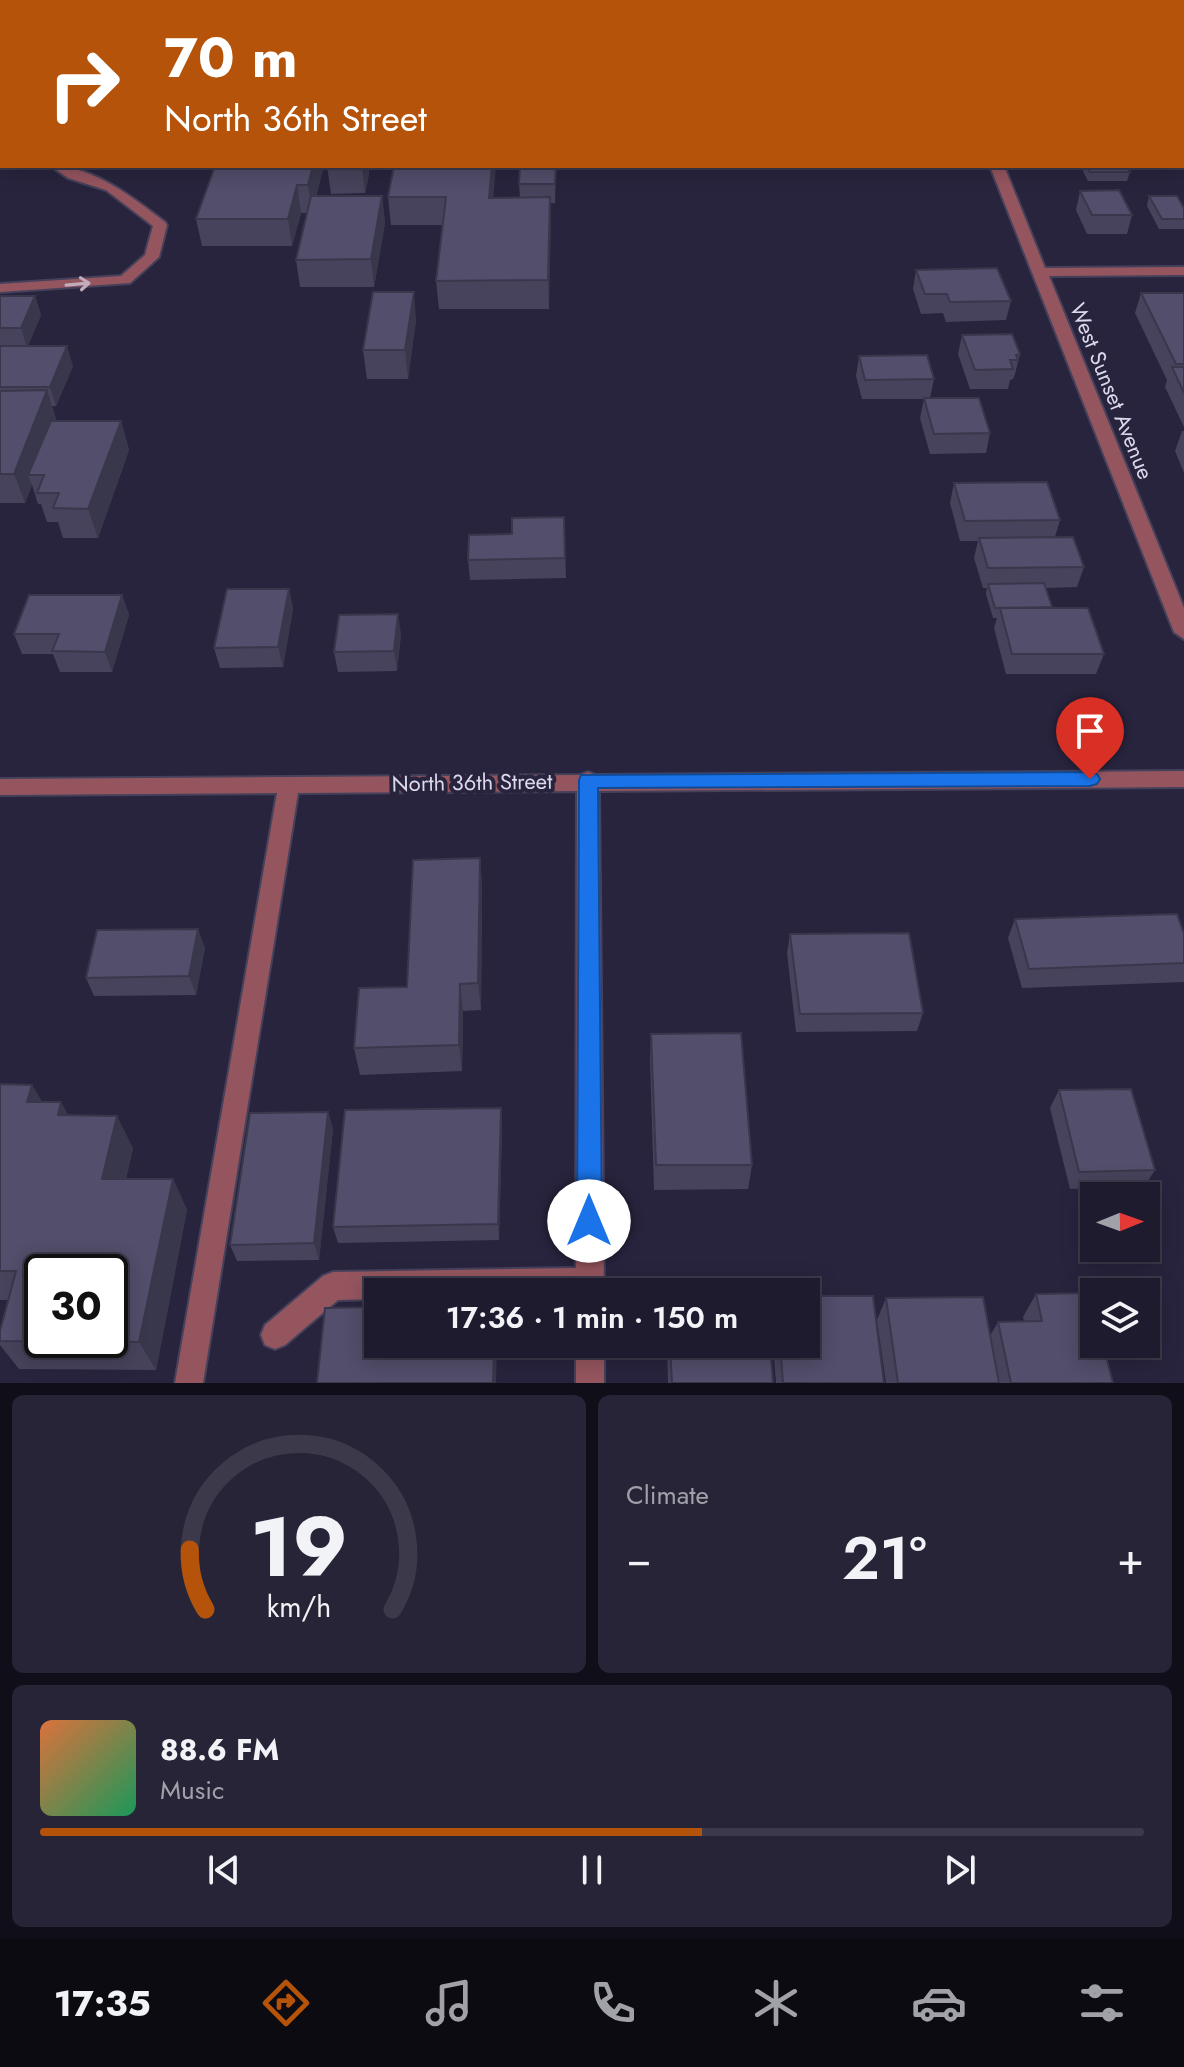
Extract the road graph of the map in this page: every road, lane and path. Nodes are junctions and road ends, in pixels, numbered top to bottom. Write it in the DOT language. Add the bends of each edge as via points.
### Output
graph roads {
  1 [pos="61,168"];
  2 [pos="998,168"];
  3 [pos="1184,271"];
  4 [pos="1041,272"];
  5 [pos="0,288"];
  6 [pos="1184,632"];
  7 [pos="1184,779"];
  8 [pos="588,780"];
  9 [pos="289,784"];
  10 [pos="0,787"];
  11 [pos="590,1278"];
  12 [pos="364,1286"];
  13 [pos="275,1335"];
  14 [pos="590,1358"];
  15 [pos="189,1383"];
  16 [pos="590,1383"];
  5 -- 1 [label="street, one-way" via="125,280 152,257 160,225 111,187"];
  2 -- 4 [label="street, West Sunset Avenue"];
  3 -- 4 [label="street"];
  4 -- 6 [label="street, West Sunset Avenue"];
  7 -- 8 [label="street, North 36th Street"];
  8 -- 9 [label="street, North 36th Street"];
  8 -- 11 [label="street"];
  9 -- 10 [label="street, North 36th Street"];
  9 -- 15 [label="street"];
  12 -- 13 [label="street" via="333,1286"];
  14 -- 16 [label="street"];
}
